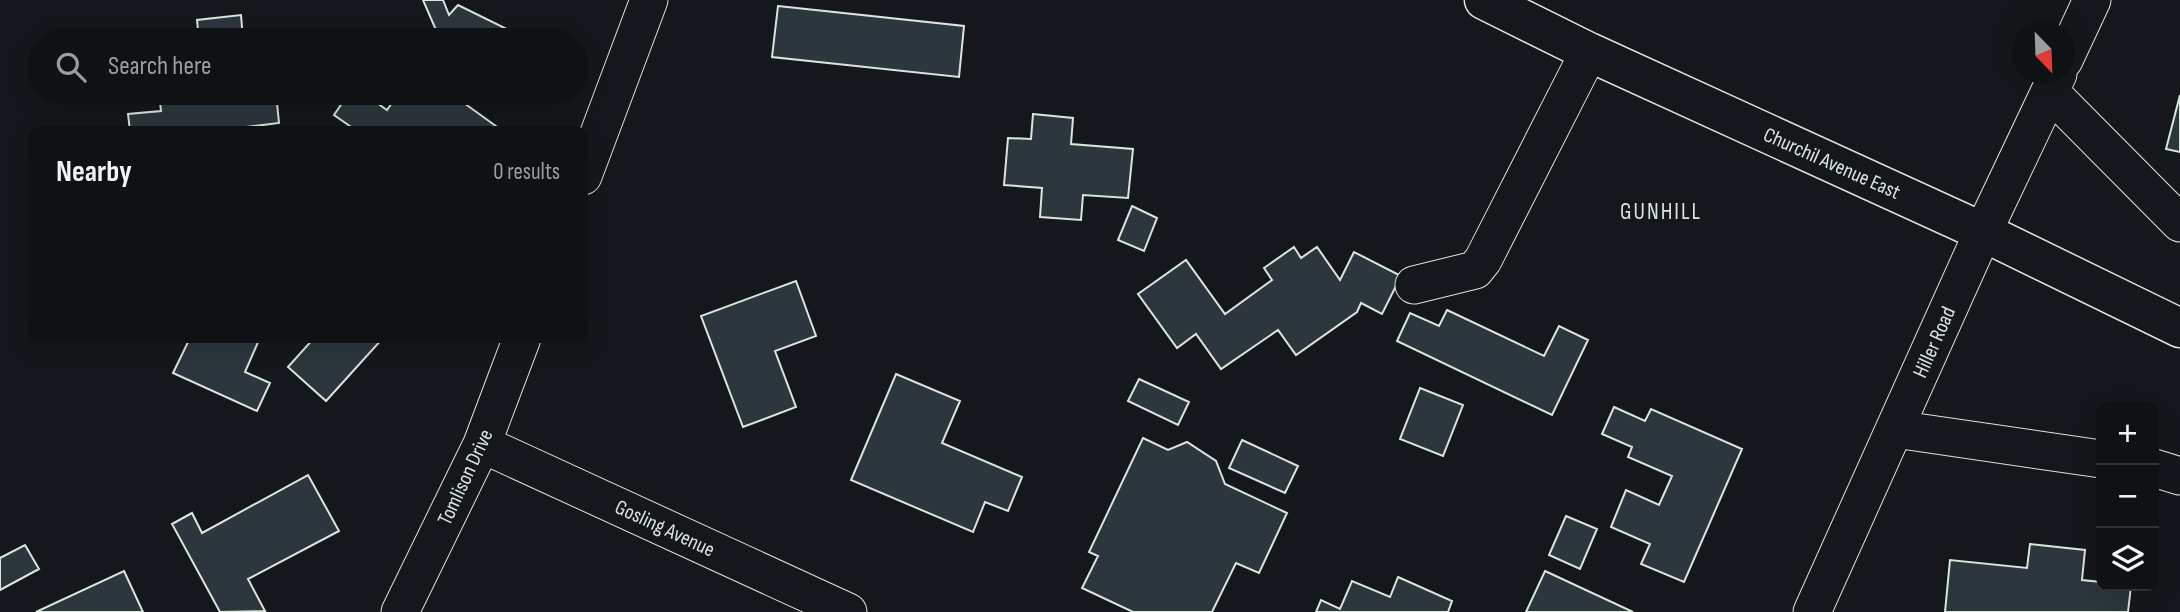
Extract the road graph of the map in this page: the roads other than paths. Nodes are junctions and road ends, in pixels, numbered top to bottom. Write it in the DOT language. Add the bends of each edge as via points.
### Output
graph roads {
  1 [pos="649,0"];
  2 [pos="1484,0"];
  3 [pos="2092,0"];
  4 [pos="2075,38"];
  5 [pos="1589,52"];
  6 [pos="2054,84"];
  7 [pos="2065,84"];
  8 [pos="588,163"];
  9 [pos="2180,223"];
  10 [pos="1983,232"];
  11 [pos="1414,285"];
  12 [pos="2180,328"];
  13 [pos="520,343"];
  14 [pos="1895,429"];
  15 [pos="482,444"];
  16 [pos="2096,458"];
  17 [pos="2159,469"];
  18 [pos="2180,476"];
  19 [pos="400,612"];
  20 [pos="848,612"];
  21 [pos="1812,612"];
  1 -- 8 [label="street"];
  2 -- 5 [label="main road, Churchil Avenue East"];
  3 -- 4 [label="street, Hiller Road"];
  5 -- 10 [label="main road, Churchil Avenue East"];
  5 -- 11 [label="street" via="1483,260 1475,270"];
  6 -- 10 [label="street, Hiller Road"];
  7 -- 9 [label="street"];
  10 -- 12 [label="main road, Churchil Avenue East"];
  10 -- 14 [label="street, Hiller Road"];
  13 -- 15 [label="street, Tomlison Drive"];
  14 -- 16 [label="street"];
  14 -- 21 [label="street, Hiller Road"];
  15 -- 19 [label="street, Tomlison Drive"];
  15 -- 20 [label="street, Gosling Avenue"];
  17 -- 18 [label="street"];
}
